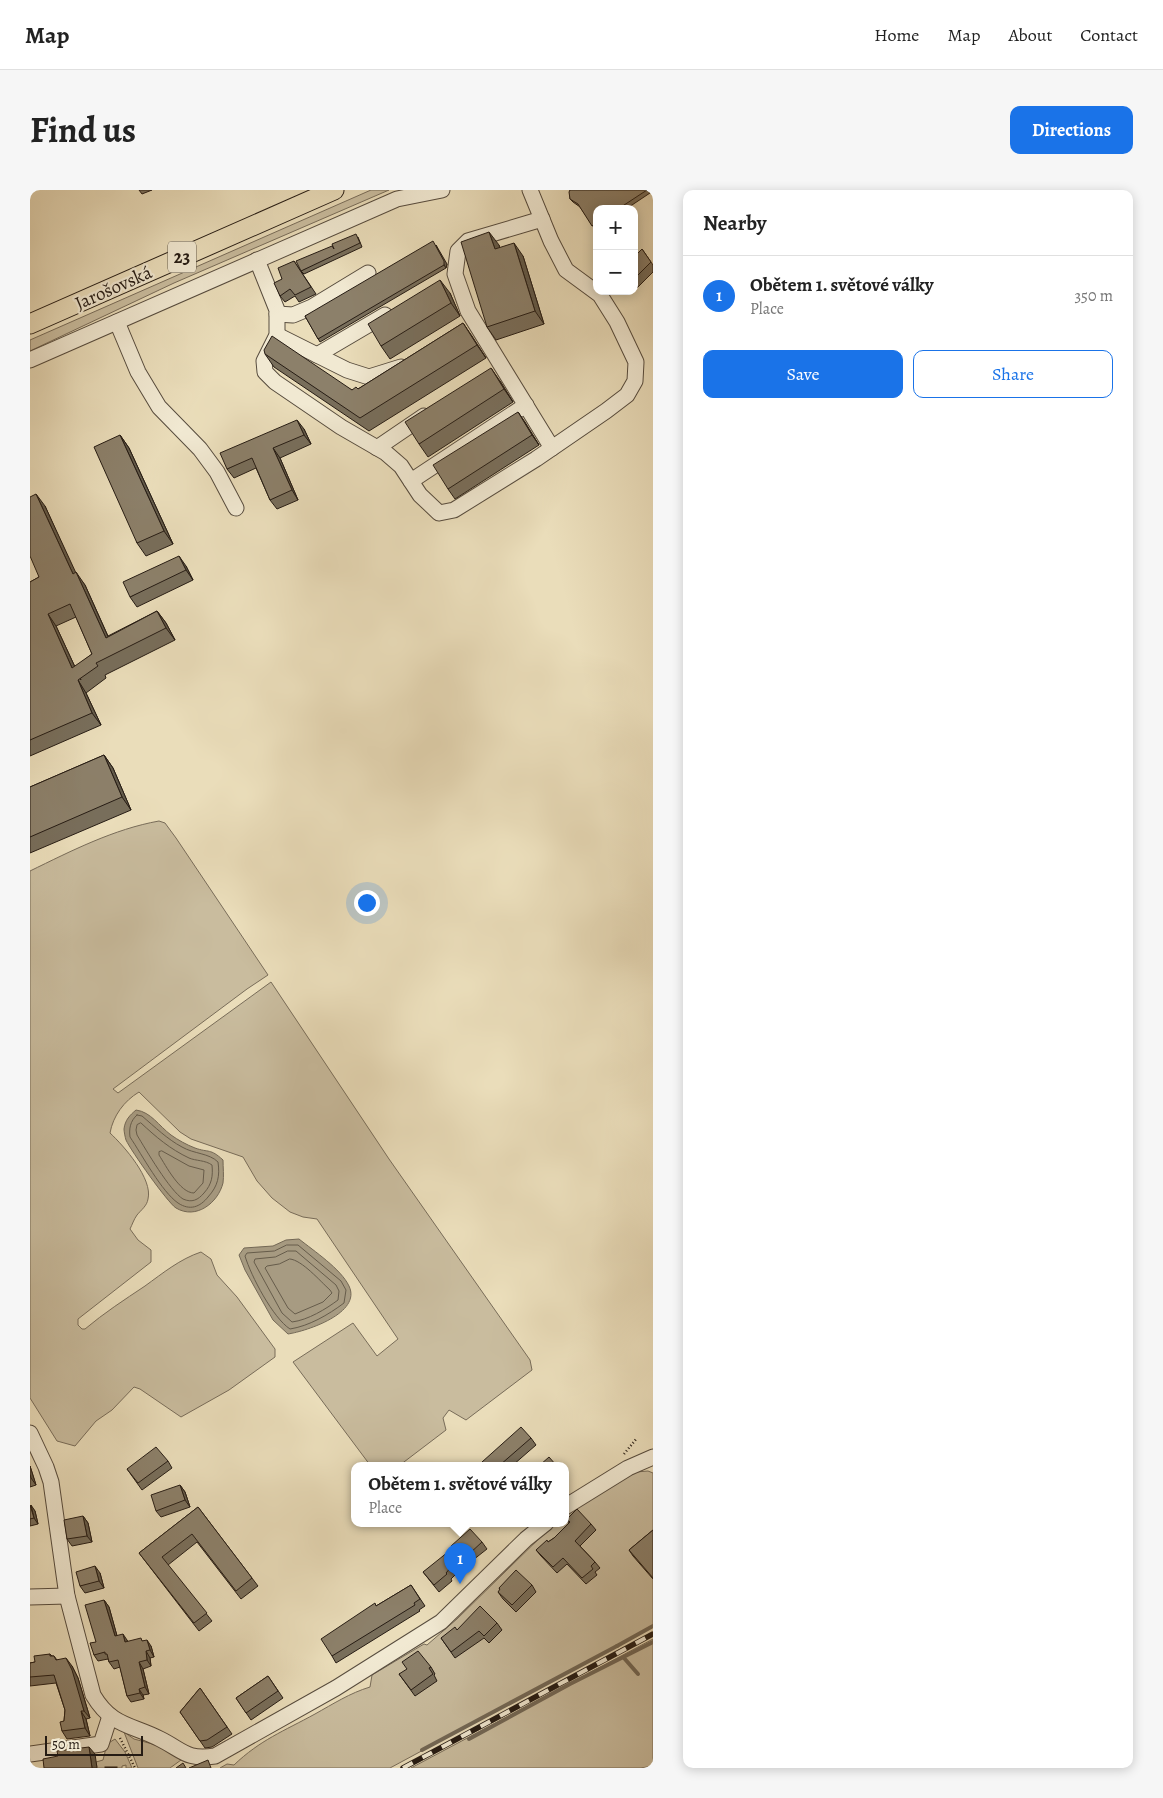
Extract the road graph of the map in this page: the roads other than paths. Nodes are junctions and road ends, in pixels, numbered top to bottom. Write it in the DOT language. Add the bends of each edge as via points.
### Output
graph roads {
  1 [pos="334,190"];
  2 [pos="442,190"];
  3 [pos="530,190"];
  4 [pos="542,219"];
  5 [pos="257,260"];
  6 [pos="368,272"];
  7 [pos="455,274"];
  8 [pos="439,284"];
  9 [pos="398,308"];
  10 [pos="277,314"];
  11 [pos="117,322"];
  12 [pos="30,324"];
  13 [pos="277,335"];
  14 [pos="317,355"];
  15 [pos="416,357"];
  16 [pos="30,360"];
  17 [pos="526,405"];
  18 [pos="434,409"];
  19 [pos="377,448"];
  20 [pos="552,448"];
  21 [pos="411,481"];
  22 [pos="236,508"];
  23 [pos="30,1433"];
  24 [pos="653,1457"];
  25 [pos="569,1505"];
  26 [pos="541,1527"];
  27 [pos="67,1596"];
  28 [pos="30,1598"];
  29 [pos="110,1716"];
  30 [pos="30,1754"];
  1 -- 12 [label="main road, Jarošovská / 23"];
  2 -- 5 [label="street" via="397,199"];
  3 -- 4 [label="street"];
  4 -- 7 [label="street" via="468,241 458,251"];
  4 -- 20 [label="street" via="566,270 600,295 636,362 634,381 627,394"];
  5 -- 10 [label="street"];
  5 -- 11 [label="street"];
  6 -- 10 [label="street" via="293,315"];
  7 -- 8 [label="street"];
  7 -- 17 [label="street" via="469,322 496,368"];
  9 -- 14 [label="street"];
  10 -- 13 [label="street"];
  11 -- 16 [label="street"];
  11 -- 22 [label="street" via="138,372 159,407 200,448"];
  13 -- 14 [label="street"];
  13 -- 19 [label="street" via="264,361 265,372 275,382"];
  14 -- 15 [label="street" via="369,377 400,368"];
  17 -- 20 [label="street"];
  17 -- 21 [label="street"];
  18 -- 19 [label="street"];
  19 -- 21 [label="street" via="402,466"];
  20 -- 21 [label="street" via="454,510 439,513"];
  23 -- 27 [label="street" via="51,1482"];
  24 -- 25 [label="street" via="628,1468"];
  26 -- 29 [label="street" via="441,1622 336,1688 215,1756 187,1756 160,1739"];
  27 -- 28 [label="street"];
  27 -- 29 [label="street" via="94,1695"];
  29 -- 30 [label="street" via="101,1744"];
}
